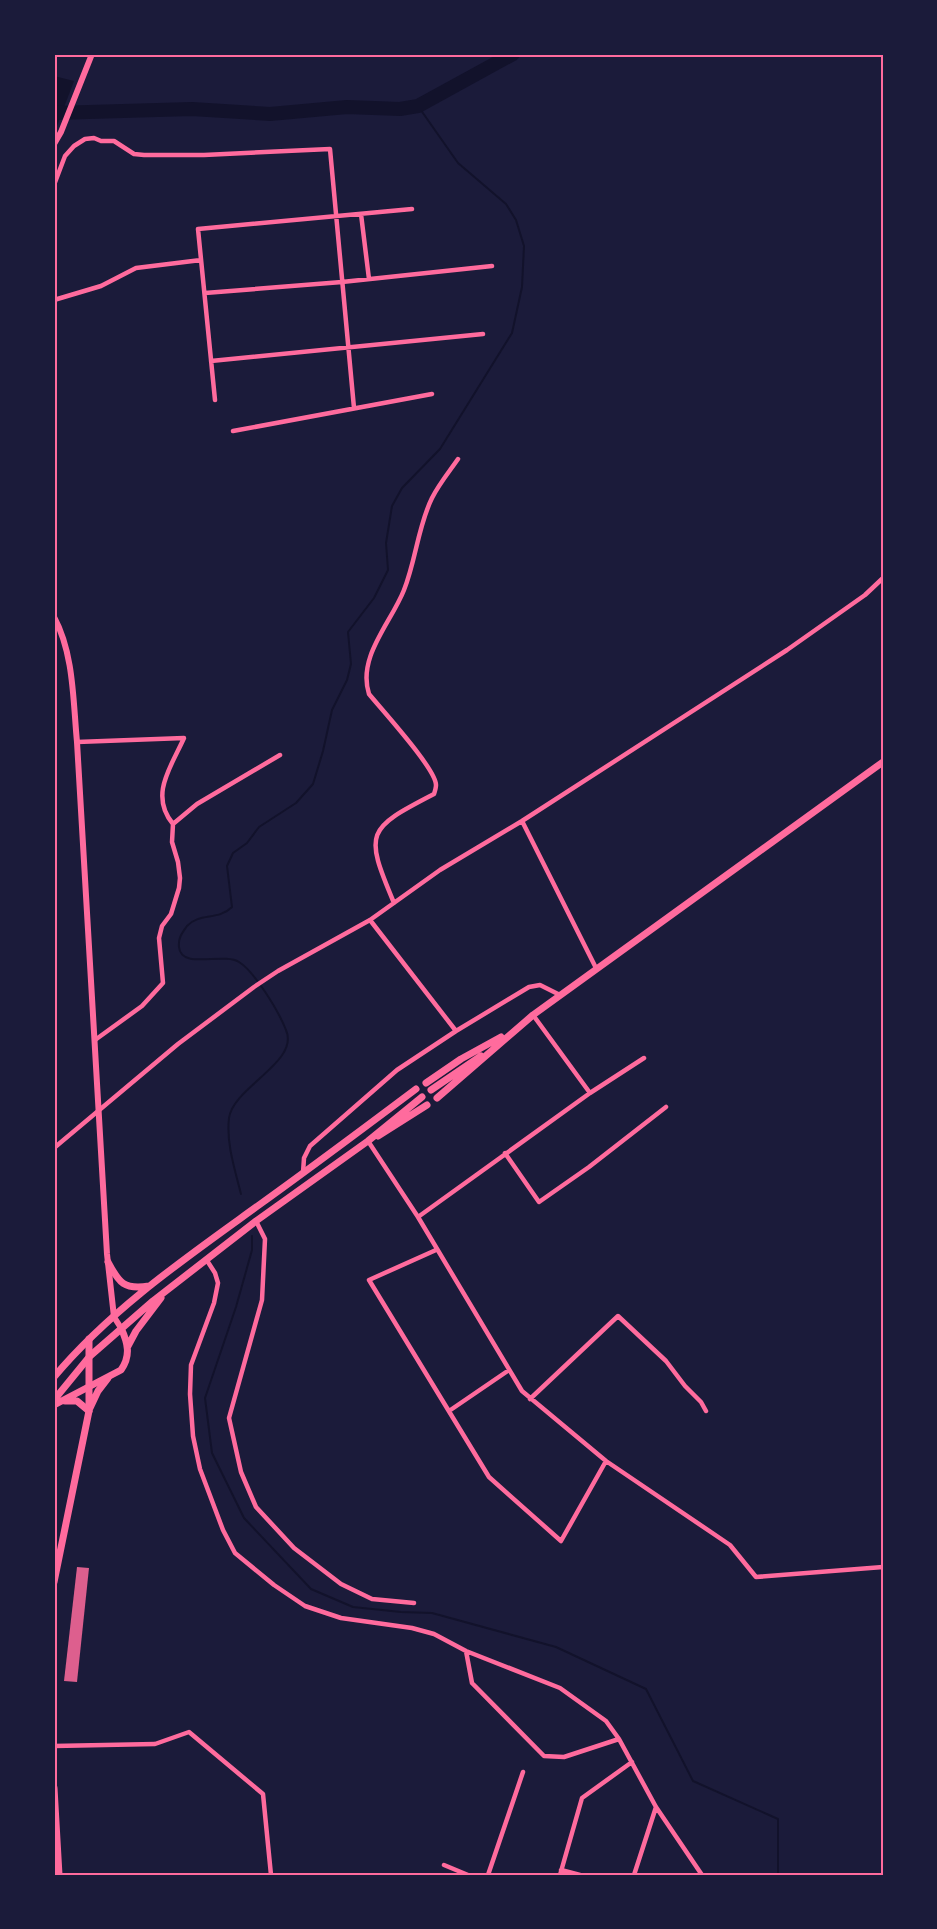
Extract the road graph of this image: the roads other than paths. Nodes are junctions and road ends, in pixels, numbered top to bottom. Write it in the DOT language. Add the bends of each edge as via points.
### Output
graph roads {
  1 [pos="92,54"];
  2 [pos="54,144"];
  3 [pos="54,185"];
  4 [pos="412,209"];
  5 [pos="361,214"];
  6 [pos="335,216"];
  7 [pos="201,260"];
  8 [pos="492,266"];
  9 [pos="369,279"];
  10 [pos="342,282"];
  11 [pos="205,292"];
  12 [pos="54,300"];
  13 [pos="483,334"];
  14 [pos="349,348"];
  15 [pos="212,361"];
  16 [pos="432,394"];
  17 [pos="216,400"];
  18 [pos="354,408"];
  19 [pos="233,430"];
  20 [pos="458,459"];
  21 [pos="883,578"];
  22 [pos="54,617"];
  23 [pos="77,742"];
  24 [pos="280,755"];
  25 [pos="883,762"];
  26 [pos="522,821"];
  27 [pos="173,824"];
  28 [pos="394,903"];
  29 [pos="370,920"];
  30 [pos="596,968"];
  31 [pos="561,996"];
  32 [pos="533,1015"];
  33 [pos="514,1029"];
  34 [pos="456,1031"];
  35 [pos="94,1040"];
  36 [pos="495,1046"];
  37 [pos="644,1058"];
  38 [pos="426,1083"];
  39 [pos="416,1089"];
  40 [pos="431,1090"];
  41 [pos="590,1093"];
  42 [pos="422,1097"];
  43 [pos="437,1098"];
  44 [pos="427,1105"];
  45 [pos="666,1107"];
  46 [pos="100,1112"];
  47 [pos="368,1141"];
  48 [pos="54,1148"];
  49 [pos="505,1153"];
  50 [pos="303,1173"];
  51 [pos="418,1216"];
  52 [pos="256,1221"];
  53 [pos="436,1250"];
  54 [pos="206,1259"];
  55 [pos="108,1262"];
  56 [pos="152,1286"];
  57 [pos="168,1289"];
  58 [pos="114,1317"];
  59 [pos="120,1328"];
  60 [pos="90,1339"];
  61 [pos="128,1346"];
  62 [pos="90,1356"];
  63 [pos="509,1370"];
  64 [pos="54,1377"];
  65 [pos="108,1378"];
  66 [pos="90,1385"];
  67 [pos="530,1399"];
  68 [pos="56,1402"];
  69 [pos="89,1410"];
  70 [pos="448,1411"];
  71 [pos="706,1411"];
  72 [pos="606,1461"];
  73 [pos="883,1567"];
  74 [pos="54,1582"];
  75 [pos="414,1603"];
  76 [pos="466,1651"];
  77 [pos="619,1739"];
  78 [pos="54,1746"];
  79 [pos="632,1762"];
  80 [pos="523,1772"];
  81 [pos="54,1788"];
  82 [pos="656,1807"];
  83 [pos="444,1865"];
  84 [pos="560,1873"];
  85 [pos="59,1875"];
  86 [pos="271,1875"];
  87 [pos="468,1875"];
  88 [pos="488,1875"];
  89 [pos="580,1875"];
  90 [pos="633,1875"];
  91 [pos="702,1875"];
  1 -- 2 [label="main road"];
  3 -- 6 [label="street" via="65,156 85,139 114,141 134,154 144,155 330,149"];
  4 -- 5 [label="street"];
  5 -- 6 [label="street"];
  5 -- 9 [label="street"];
  6 -- 7 [label="street" via="198,229"];
  6 -- 10 [label="street"];
  7 -- 11 [label="street"];
  7 -- 12 [label="street" via="136,268 101,286"];
  8 -- 9 [label="street"];
  9 -- 10 [label="street"];
  10 -- 11 [label="street"];
  10 -- 14 [label="street"];
  11 -- 15 [label="street"];
  13 -- 14 [label="street"];
  14 -- 15 [label="street"];
  14 -- 18 [label="street"];
  15 -- 17 [label="street"];
  16 -- 18 [label="street"];
  18 -- 19 [label="street"];
  20 -- 28 [label="street" via="432,499 405,589 365,671 369,694 423,759 436,785 434,794 389,819 377,835 376,861"];
  21 -- 26 [label="street" via="787,650"];
  22 -- 23 [label="main road" via="65,642"];
  23 -- 27 [label="street" via="184,738 161,789 166,815"];
  23 -- 35 [label="main road"];
  24 -- 27 [label="street" via="197,804"];
  25 -- 30 [label="main road"];
  26 -- 28 [label="street"];
  26 -- 30 [label="street"];
  27 -- 35 [label="street" via="172,842 180,878 171,914 159,938 163,982 142,1006"];
  28 -- 29 [label="street"];
  29 -- 34 [label="street"];
  29 -- 46 [label="street" via="254,987 178,1044"];
  30 -- 31 [label="main road"];
  31 -- 32 [label="main road"];
  31 -- 34 [label="street" via="540,985 530,987"];
  32 -- 33 [label="main road"];
  32 -- 41 [label="street"];
  33 -- 36 [label="main road"];
  33 -- 38 [label="main road"];
  34 -- 50 [label="street" via="397,1070 310,1146"];
  35 -- 46 [label="main road"];
  36 -- 40 [label="main road"];
  36 -- 43 [label="main road"];
  37 -- 41 [label="street"];
  39 -- 50 [label="main road"];
  41 -- 49 [label="street"];
  42 -- 47 [label="main road"];
  44 -- 47 [label="main road"];
  45 -- 49 [label="street" via="539,1202"];
  46 -- 48 [label="street"];
  46 -- 55 [label="main road"];
  47 -- 51 [label="street"];
  47 -- 52 [label="main road"];
  49 -- 51 [label="street"];
  50 -- 56 [label="main road"];
  51 -- 53 [label="street"];
  52 -- 54 [label="main road"];
  52 -- 75 [label="street" via="265,1239 262,1300 229,1418 241,1472 256,1507 294,1548 341,1584 372,1599"];
  53 -- 63 [label="street"];
  53 -- 70 [label="street" via="369,1280"];
  54 -- 57 [label="main road"];
  54 -- 76 [label="street" via="218,1283 191,1365 193,1436 200,1469 235,1553 305,1606 341,1618 434,1634"];
  55 -- 56 [label="main road" via="116,1277 129,1287"];
  55 -- 58 [label="main road"];
  56 -- 58 [label="main road"];
  57 -- 59 [label="main road"];
  57 -- 61 [label="main road"];
  58 -- 59 [label="main road"];
  58 -- 60 [label="main road"];
  59 -- 61 [label="main road"];
  59 -- 62 [label="main road"];
  60 -- 62 [label="main road"];
  60 -- 64 [label="main road"];
  61 -- 65 [label="main road" via="121,1370"];
  62 -- 66 [label="main road"];
  62 -- 68 [label="main road"];
  63 -- 67 [label="street"];
  63 -- 70 [label="street"];
  65 -- 66 [label="main road"];
  65 -- 69 [label="main road"];
  66 -- 68 [label="main road"];
  66 -- 69 [label="main road"];
  67 -- 71 [label="street" via="618,1316 666,1361"];
  67 -- 72 [label="street"];
  68 -- 69 [label="main road" via="77,1401"];
  69 -- 74 [label="main road"];
  70 -- 72 [label="street" via="489,1477 561,1541"];
  72 -- 73 [label="street" via="730,1545 756,1577"];
  76 -- 77 [label="street" via="560,1688 606,1721"];
  76 -- 77 [label="street" via="472,1683 544,1756 564,1757"];
  77 -- 79 [label="street"];
  78 -- 86 [label="street" via="155,1744 189,1732 263,1794"];
  79 -- 82 [label="street"];
  79 -- 84 [label="street" via="582,1798"];
  80 -- 88 [label="street"];
  81 -- 85 [label="main road"];
  82 -- 90 [label="street"];
  82 -- 91 [label="street"];
  83 -- 87 [label="street"];
  84 -- 89 [label="street"];
}
